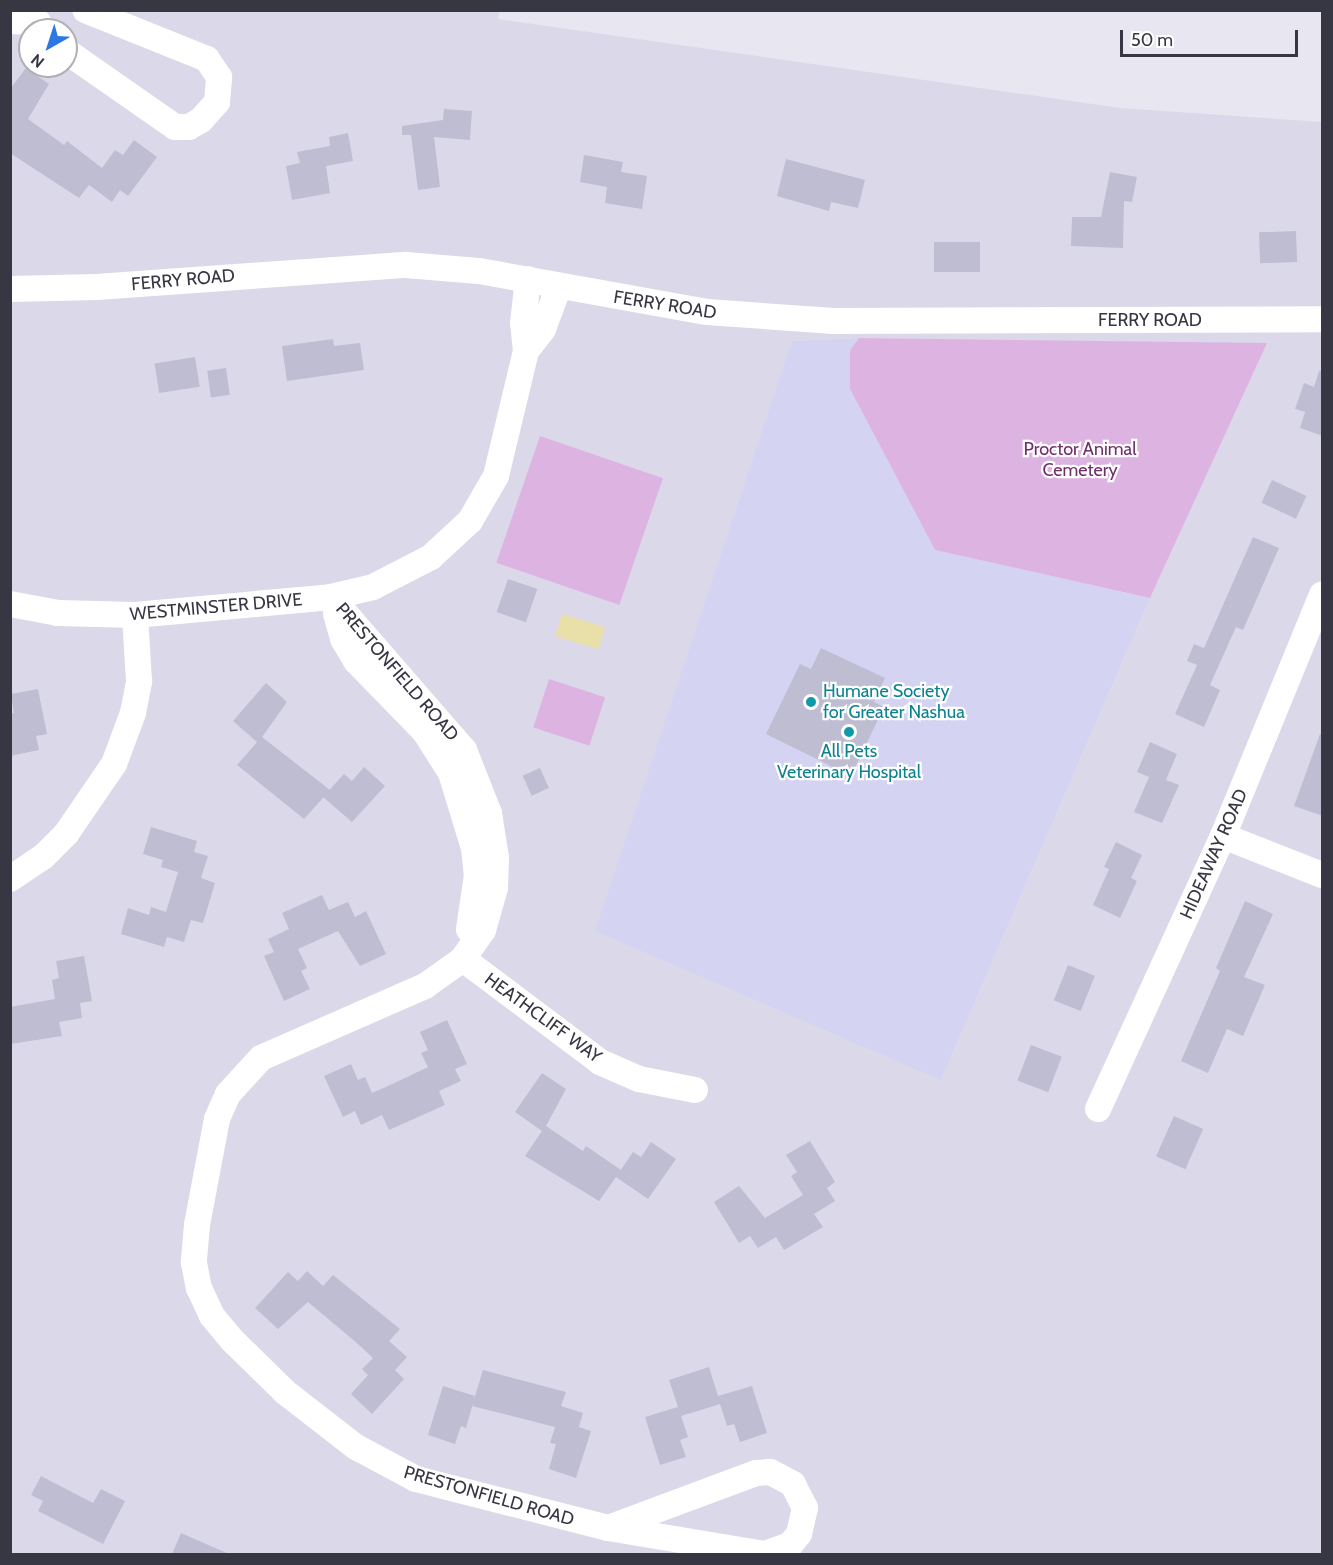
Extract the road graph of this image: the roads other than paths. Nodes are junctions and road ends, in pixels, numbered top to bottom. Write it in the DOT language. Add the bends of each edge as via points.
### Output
graph roads {
  1 [pos="85,10"];
  2 [pos="78,59"];
  3 [pos="528,279"];
  4 [pos="559,286"];
  5 [pos="10,289"];
  6 [pos="1323,319"];
  7 [pos="526,351"];
  8 [pos="1323,595"];
  9 [pos="332,597"];
  10 [pos="10,604"];
  11 [pos="135,615"];
  12 [pos="1223,836"];
  13 [pos="1323,875"];
  14 [pos="10,879"];
  15 [pos="463,959"];
  16 [pos="695,1090"];
  17 [pos="1098,1109"];
  18 [pos="608,1528"];
  1 -- 2 [label="street" via="207,59 219,77 217,102 201,120 189,127 176,127"];
  3 -- 4 [label="street, FERRY ROAD"];
  3 -- 5 [label="street, FERRY ROAD" via="406,265 87,288"];
  3 -- 7 [label="street, WESTMINSTER DRIVE" via="523,323"];
  4 -- 6 [label="street, FERRY ROAD" via="707,312 834,321"];
  4 -- 7 [label="street, WESTMINSTER DRIVE" via="543,329"];
  7 -- 9 [label="street, WESTMINSTER DRIVE" via="505,450 496,476 470,521 452,542 406,573 373,587"];
  8 -- 12 [label="street, HIDEAWAY ROAD"];
  9 -- 11 [label="street, WESTMINSTER DRIVE"];
  9 -- 15 [label="street, PRESTONFIELD ROAD" via="387,664 455,736 479,785 494,841 495,888 483,930"];
  10 -- 11 [label="street, WESTMINSTER DRIVE" via="58,613"];
  11 -- 14 [label="street" via="138,681 133,713 114,764 66,834 43,857"];
  12 -- 13 [label="street"];
  12 -- 17 [label="street, HIDEAWAY ROAD"];
  15 -- 16 [label="street, HEATHCLIFF WAY" via="600,1062 639,1079"];
  15 -- 18 [label="street, PRESTONFIELD ROAD" via="425,986 261,1058 228,1094 217,1119 197,1225 194,1263 198,1288 212,1316 285,1392 382,1463 416,1479"];
  18 -- 18 [label="street, PRESTONFIELD ROAD" via="765,1554 790,1545 799,1534 805,1508 793,1484 770,1472 756,1473"];
}
